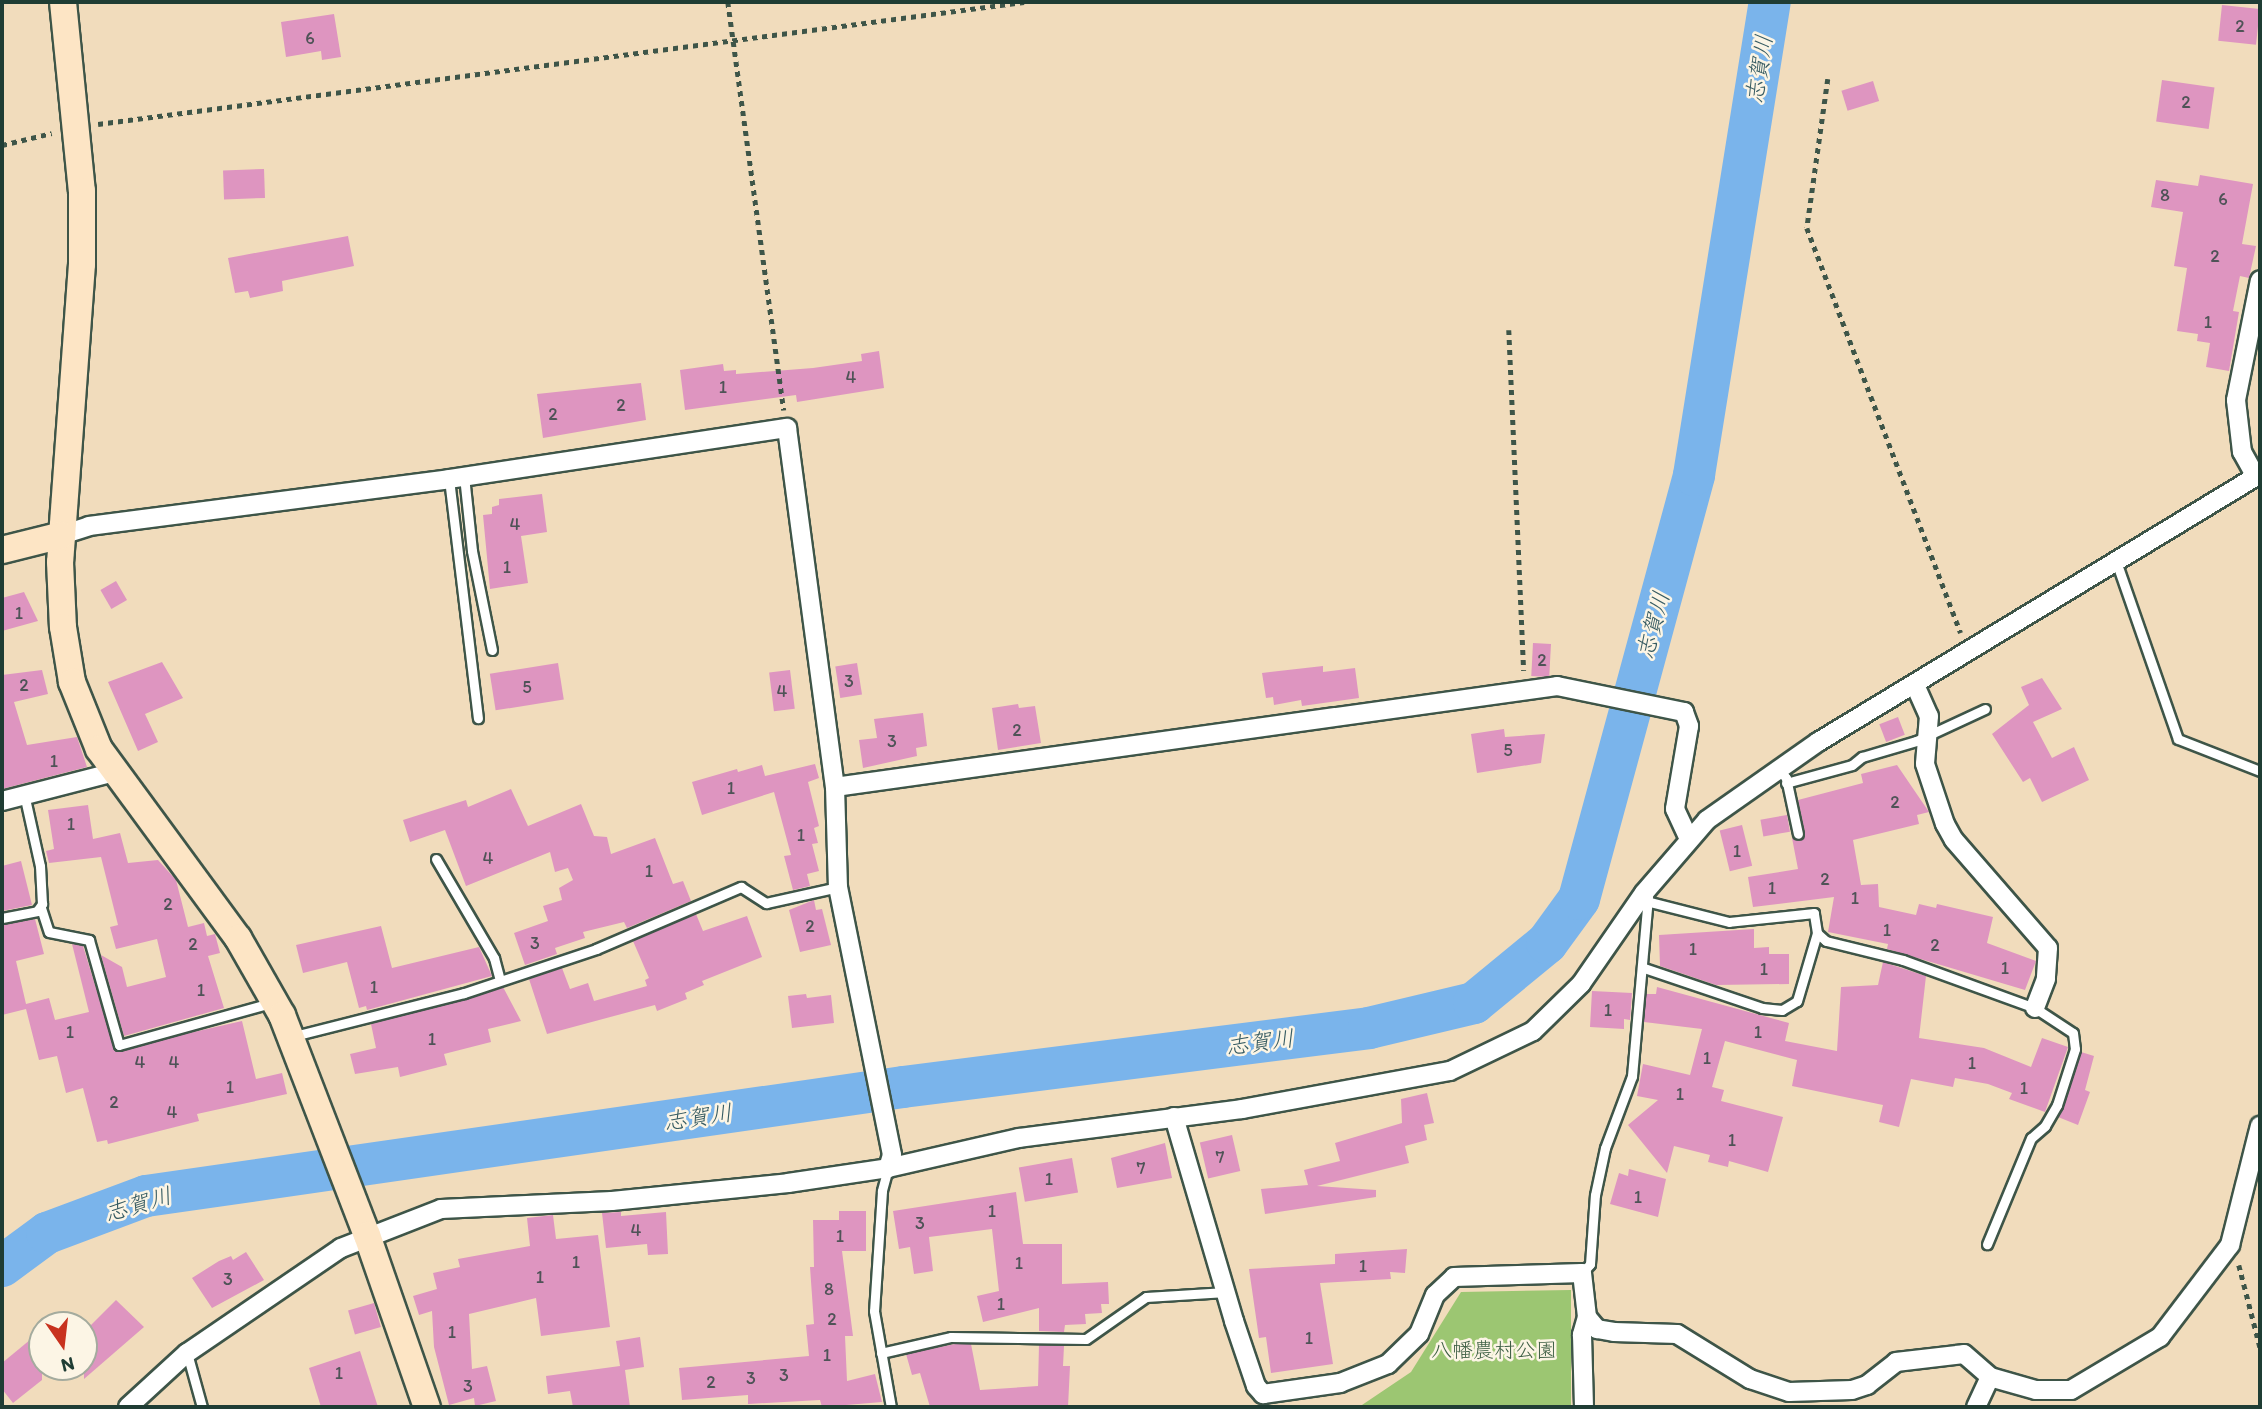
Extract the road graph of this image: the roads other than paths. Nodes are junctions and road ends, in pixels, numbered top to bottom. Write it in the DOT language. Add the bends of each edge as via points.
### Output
graph roads {
  1 [pos="63,2"];
  2 [pos="2260,281"];
  3 [pos="2258,475"];
  4 [pos="457,478"];
  5 [pos="62,535"];
  6 [pos="2,550"];
  7 [pos="2117,564"];
  8 [pos="492,650"];
  9 [pos="1915,685"];
  10 [pos="1985,709"];
  11 [pos="478,718"];
  12 [pos="1929,735"];
  13 [pos="2260,771"];
  14 [pos="116,772"];
  15 [pos="1782,776"];
  16 [pos="835,787"];
  17 [pos="24,794"];
  18 [pos="2,801"];
  19 [pos="1798,834"];
  20 [pos="1688,837"];
  21 [pos="436,859"];
  22 [pos="838,887"];
  23 [pos="1647,897"];
  24 [pos="41,908"];
  25 [pos="2,918"];
  26 [pos="1817,933"];
  27 [pos="1644,968"];
  28 [pos="500,981"];
  29 [pos="275,1002"];
  30 [pos="2035,1008"];
  31 [pos="292,1036"];
  32 [pos="1174,1117"];
  33 [pos="2260,1126"];
  34 [pos="890,1162"];
  35 [pos="363,1224"];
  36 [pos="1987,1244"];
  37 [pos="1582,1273"];
  38 [pos="1226,1292"];
  39 [pos="1587,1317"];
  40 [pos="187,1353"];
  41 [pos="881,1353"];
  42 [pos="1990,1377"];
  43 [pos="128,1407"];
  44 [pos="202,1407"];
  45 [pos="427,1407"];
  46 [pos="891,1407"];
  47 [pos="1584,1407"];
  48 [pos="1976,1407"];
  1 -- 5 [label="street" via="79,126 82,264"];
  2 -- 3 [label="street" via="2236,400 2242,452"];
  3 -- 7 [label="street"];
  4 -- 5 [label="street" via="89,526"];
  4 -- 8 [label="lane"];
  4 -- 11 [label="lane"];
  4 -- 16 [label="street" via="787,428"];
  5 -- 6 [label="street"];
  5 -- 14 [label="street" via="63,627 72,682 89,730"];
  7 -- 9 [label="street"];
  7 -- 13 [label="lane" via="2178,739"];
  9 -- 12 [label="street" via="1926,704"];
  9 -- 15 [label="street"];
  10 -- 12 [label="lane"];
  12 -- 15 [label="lane" via="1862,757 1852,765"];
  12 -- 30 [label="street" via="1926,764 1954,840 2048,948 2046,979"];
  14 -- 17 [label="street"];
  14 -- 29 [label="street" via="216,907"];
  15 -- 19 [label="lane"];
  15 -- 20 [label="street"];
  16 -- 20 [label="street" via="1557,687 1684,712 1689,726 1675,809"];
  16 -- 22 [label="street"];
  17 -- 18 [label="street"];
  17 -- 24 [label="lane" via="40,866"];
  20 -- 23 [label="street"];
  21 -- 28 [label="lane" via="494,958"];
  22 -- 28 [label="lane" via="766,903 741,887 596,949"];
  22 -- 34 [label="street"];
  23 -- 26 [label="lane" via="1729,922 1814,913"];
  23 -- 27 [label="lane"];
  23 -- 32 [label="street" via="1581,984 1534,1031 1450,1071"];
  24 -- 25 [label="lane"];
  24 -- 29 [label="lane" via="48,932 89,940 118,1045"];
  26 -- 27 [label="lane" via="1797,1001 1782,1010 1762,1008"];
  26 -- 30 [label="lane" via="1826,941 1903,960"];
  27 -- 37 [label="lane" via="1632,1076 1605,1148 1595,1195 1590,1264"];
  28 -- 31 [label="lane"];
  29 -- 31 [label="street"];
  30 -- 36 [label="lane" via="2073,1033 2075,1049 2057,1105 2045,1126 2031,1138"];
  31 -- 35 [label="street"];
  32 -- 34 [label="street" via="1019,1138"];
  32 -- 38 [label="street"];
  33 -- 42 [label="street" via="2230,1245 2160,1337 2087,1384 2054,1392"];
  34 -- 35 [label="street" via="652,1197 467,1206"];
  34 -- 41 [label="lane" via="875,1279"];
  35 -- 40 [label="street"];
  35 -- 45 [label="street"];
  37 -- 38 [label="street" via="1454,1277 1435,1295 1419,1334 1388,1364 1340,1383 1273,1395 1263,1394 1256,1386"];
  37 -- 39 [label="street"];
  38 -- 41 [label="lane" via="1146,1297 1086,1339 951,1337"];
  39 -- 42 [label="street" via="1597,1329 1677,1334 1750,1379 1789,1392 1852,1390 1867,1385 1896,1362 1964,1354"];
  39 -- 47 [label="street" via="1582,1335"];
  40 -- 43 [label="street"];
  40 -- 44 [label="lane"];
  41 -- 46 [label="lane"];
  42 -- 48 [label="street"];
}
